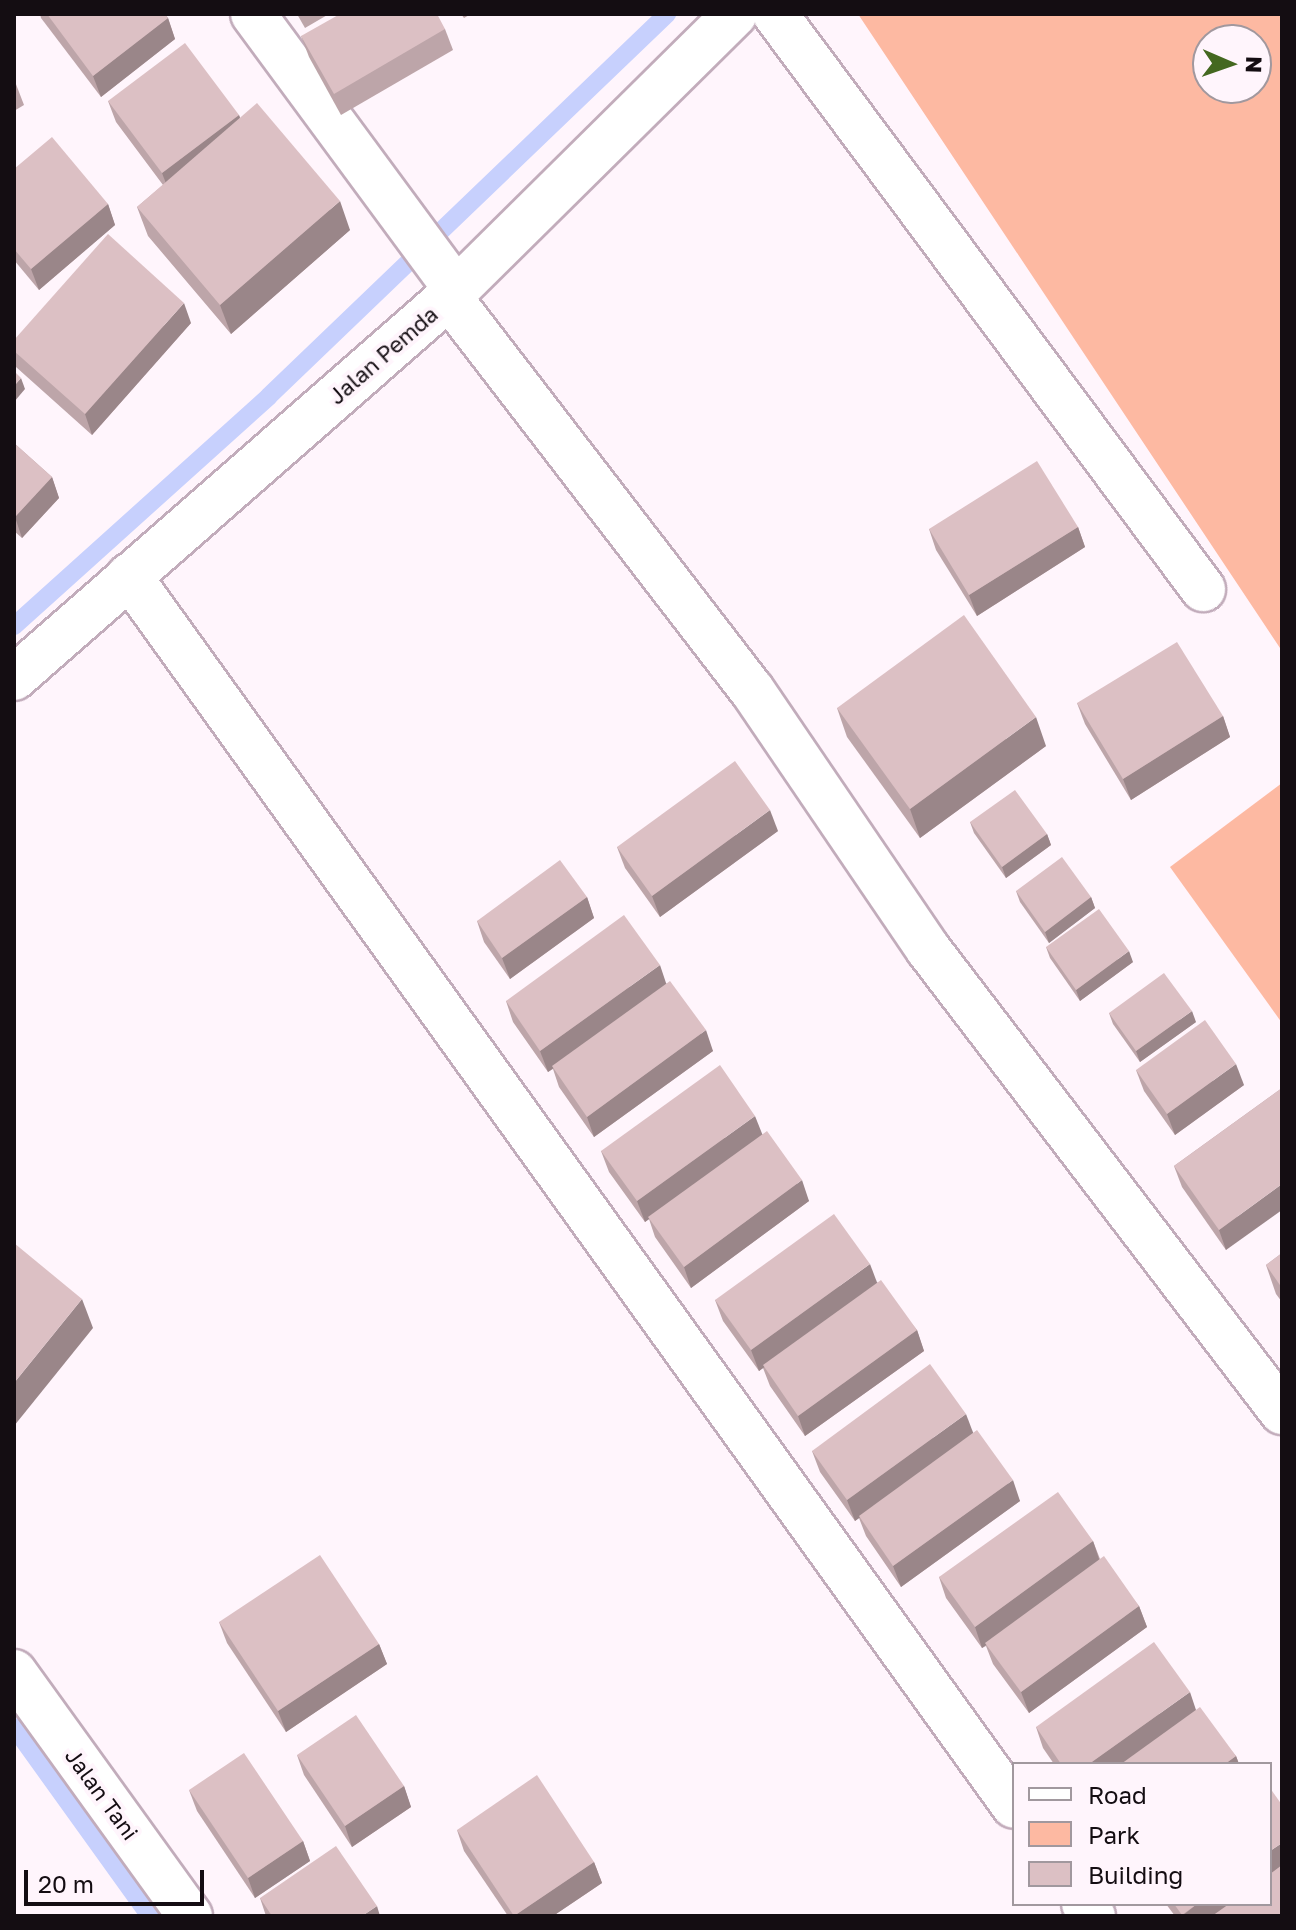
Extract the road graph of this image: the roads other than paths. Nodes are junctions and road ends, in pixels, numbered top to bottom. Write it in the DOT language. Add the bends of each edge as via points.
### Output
graph roads {
  1 [pos="253,14"];
  2 [pos="735,14"];
  3 [pos="775,14"];
  4 [pos="438,271"];
  5 [pos="129,576"];
  6 [pos="1203,589"];
  7 [pos="14,678"];
  8 [pos="1282,1412"];
  9 [pos="14,1672"];
  10 [pos="1012,1803"];
  11 [pos="190,1916"];
  1 -- 4 [label="street"];
  2 -- 4 [label="street, Jalan Pemda"];
  3 -- 6 [label="street"];
  4 -- 5 [label="street, Jalan Pemda"];
  4 -- 8 [label="street" via="752,690 928,949"];
  5 -- 7 [label="street, Jalan Pemda"];
  5 -- 10 [label="street"];
  9 -- 11 [label="street, Jalan Tani"];
}
